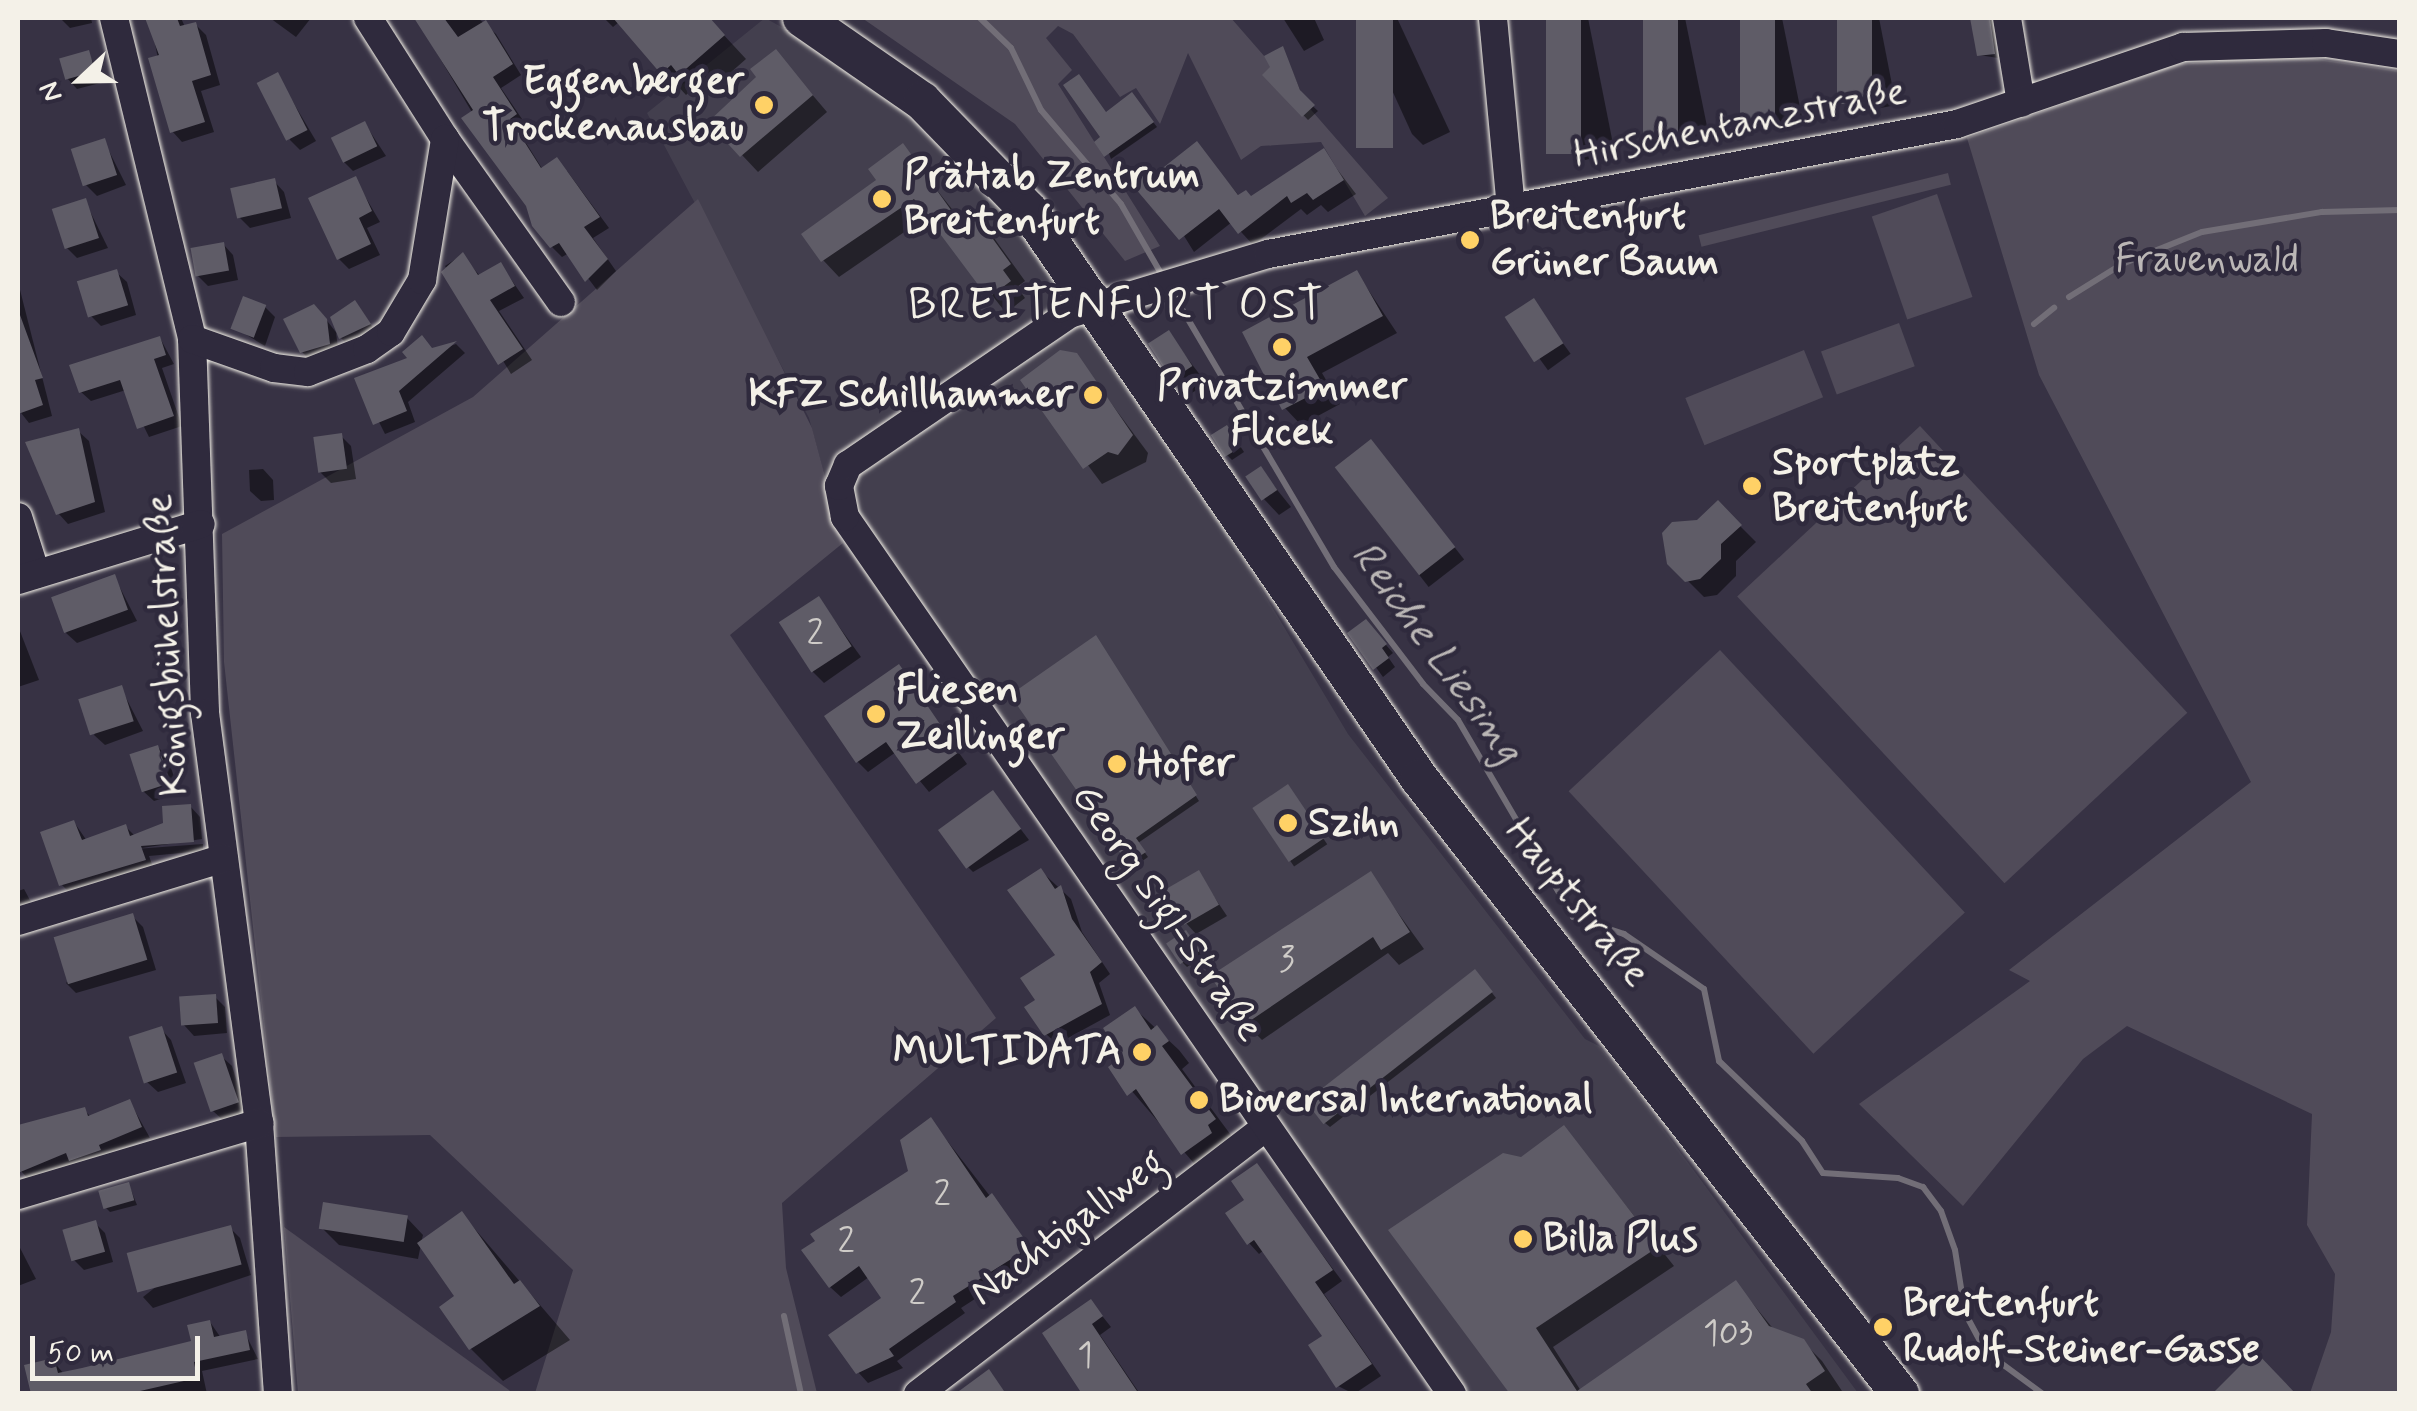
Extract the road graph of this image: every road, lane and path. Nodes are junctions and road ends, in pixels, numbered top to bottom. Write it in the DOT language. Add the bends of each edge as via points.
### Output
graph roads {
  1 [pos="114,18"];
  2 [pos="368,18"];
  3 [pos="802,18"];
  4 [pos="1493,18"];
  5 [pos="2008,18"];
  6 [pos="2400,54"];
  7 [pos="2021,103"];
  8 [pos="444,139"];
  9 [pos="1511,207"];
  10 [pos="561,302"];
  11 [pos="1093,302"];
  12 [pos="192,339"];
  13 [pos="18,517"];
  14 [pos="201,524"];
  15 [pos="27,577"];
  16 [pos="224,858"];
  17 [pos="18,921"];
  18 [pos="258,1124"];
  19 [pos="1266,1127"];
  20 [pos="18,1195"];
  21 [pos="278,1394"];
  22 [pos="918,1394"];
  23 [pos="1452,1394"];
  24 [pos="1900,1394"];
  1 -- 12 [label="street, Königsbühelstraße"];
  2 -- 8 [label="street"];
  3 -- 11 [label="main road, Hauptstraße" via="888,74 965,139 1029,211"];
  4 -- 9 [label="street"];
  5 -- 7 [label="street"];
  6 -- 7 [label="street, Hirschentanzstraße" via="2326,42 2183,47"];
  7 -- 9 [label="street, Hirschentanzstraße" via="1942,127"];
  8 -- 10 [label="street"];
  8 -- 12 [label="street" via="422,280 390,332 367,349 308,372 259,364"];
  9 -- 11 [label="street, Hirschentanzstraße" via="1412,222"];
  11 -- 19 [label="street, Georg Sigl-Straße" via="848,465 840,501"];
  11 -- 24 [label="main road, Hauptstraße" via="1419,778"];
  12 -- 14 [label="street, Königsbühelstraße"];
  13 -- 15 [label="street"];
  14 -- 15 [label="street"];
  14 -- 16 [label="street, Königsbühelstraße" via="205,713"];
  16 -- 17 [label="street"];
  16 -- 18 [label="street, Königsbühelstraße"];
  18 -- 20 [label="street"];
  18 -- 21 [label="street, Königsbühelstraße"];
  19 -- 22 [label="street, Nachtigallweg"];
  19 -- 23 [label="street, Georg Sigl-Straße"];
}
